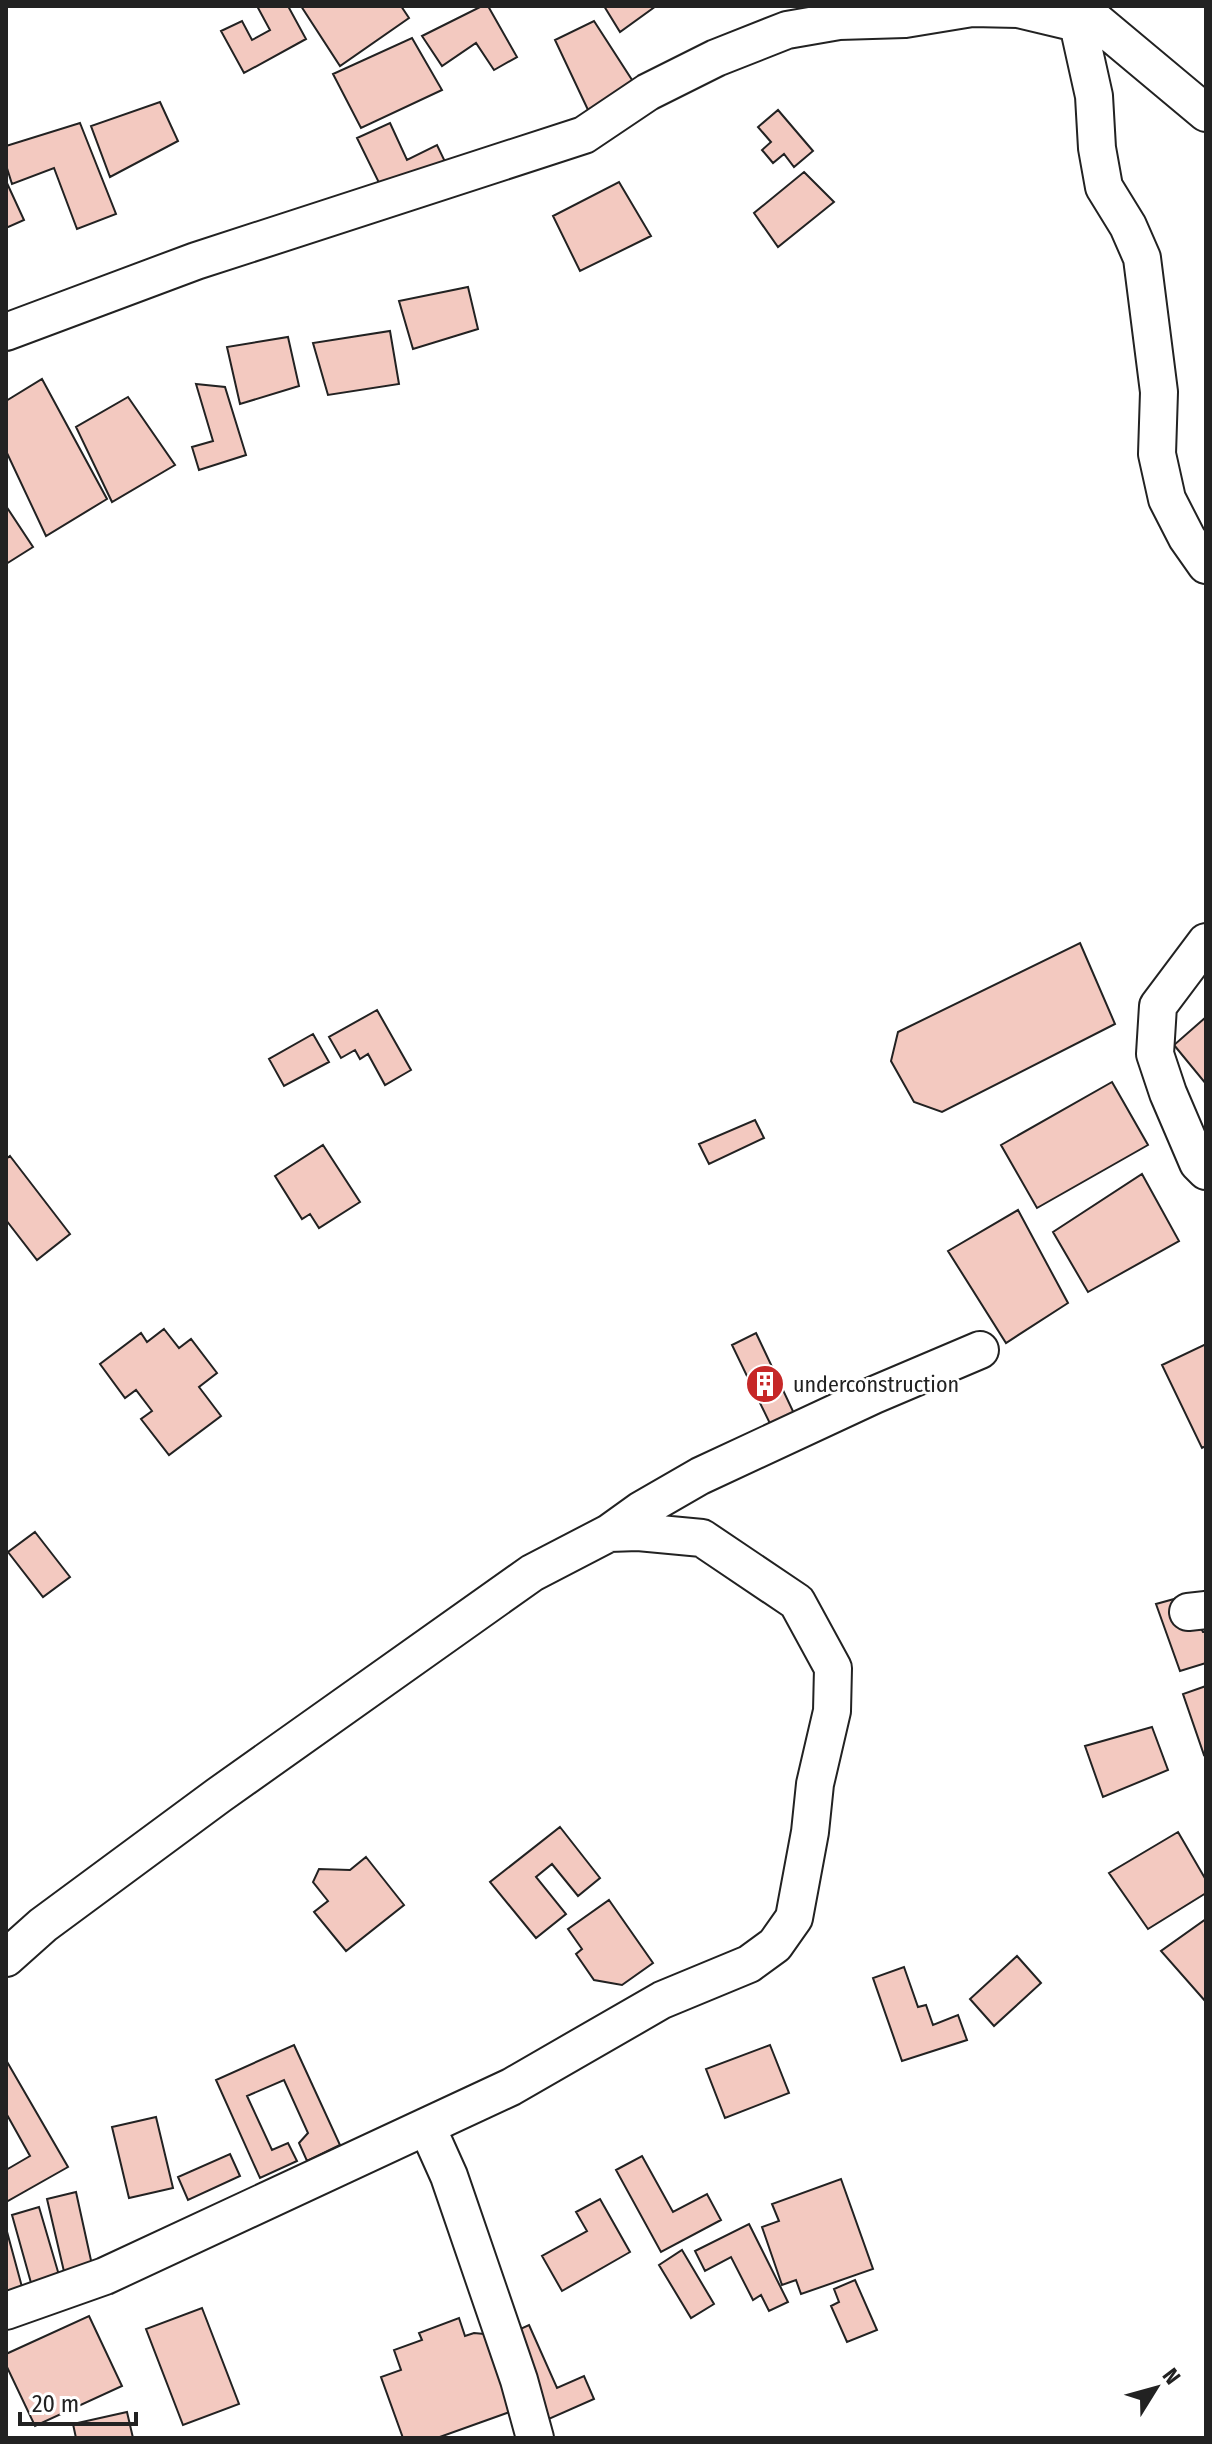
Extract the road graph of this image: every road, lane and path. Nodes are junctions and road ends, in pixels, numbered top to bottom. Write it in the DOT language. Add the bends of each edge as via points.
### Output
graph roads {
  1 [pos="1076,12"];
  2 [pos="1206,113"];
  3 [pos="6,332"];
  4 [pos="1206,565"];
  5 [pos="1206,942"];
  6 [pos="1206,1171"];
  7 [pos="980,1350"];
  8 [pos="609,1533"];
  9 [pos="6,1958"];
  10 [pos="427,2127"];
  11 [pos="6,2311"];
  12 [pos="535,2438"];
  1 -- 2 [label="street"];
  1 -- 3 [label="street" via="972,8 787,30 648,92 584,135 196,261"];
  1 -- 4 [label="street" via="1094,96 1104,187 1142,258 1159,392 1157,454 1167,499"];
  5 -- 6 [label="street" via="1158,1006 1155,1054 1198,1163"];
  7 -- 8 [label="street" via="700,1476"];
  8 -- 9 [label="street" via="532,1573 219,1795"];
  8 -- 10 [label="street" via="702,1538 797,1602 833,1668 832,1711 794,1918 775,1945 749,1964 662,2000 511,2087"];
  10 -- 11 [label="street" via="105,2276"];
  10 -- 12 [label="street" via="449,2176"];
}
